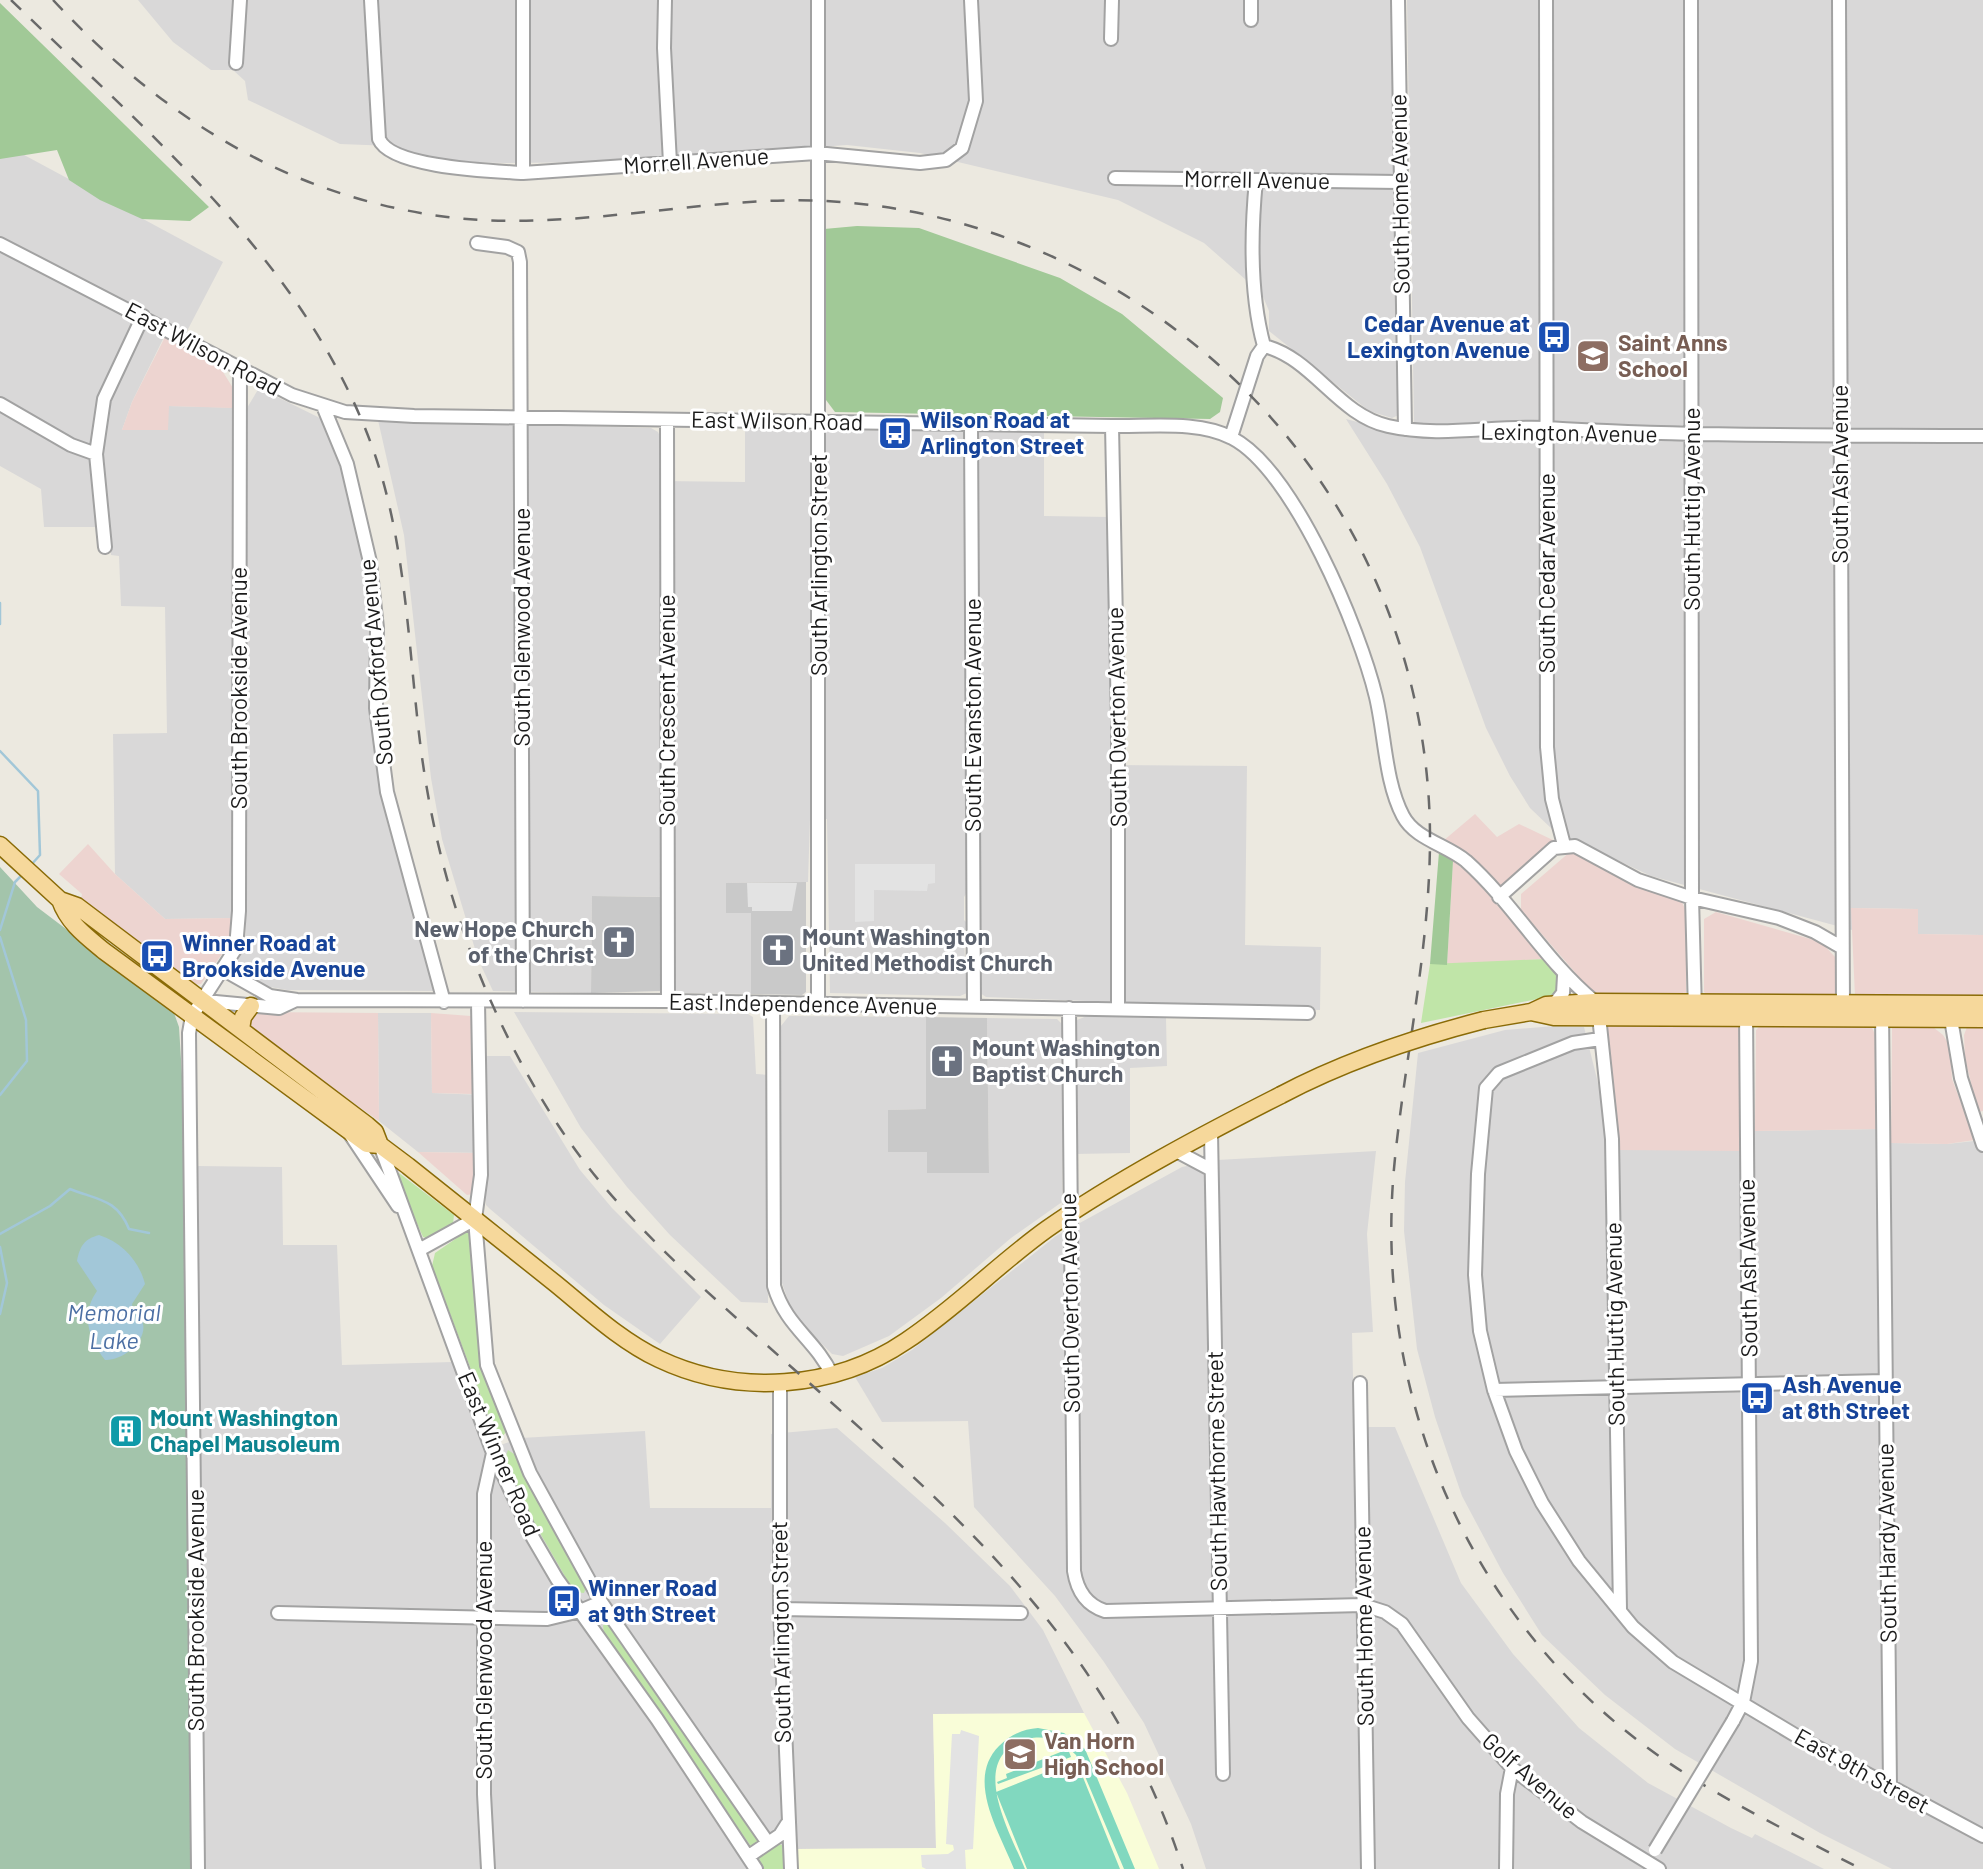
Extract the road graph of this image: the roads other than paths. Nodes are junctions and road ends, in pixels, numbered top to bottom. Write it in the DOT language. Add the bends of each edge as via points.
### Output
graph roads {
  1 [pos="240,0"];
  2 [pos="371,0"];
  3 [pos="523,0"];
  4 [pos="665,0"];
  5 [pos="818,0"];
  6 [pos="971,0"];
  7 [pos="1112,0"];
  8 [pos="1251,0"];
  9 [pos="1398,0"];
  10 [pos="1546,0"];
  11 [pos="1692,0"];
  12 [pos="1839,0"];
  13 [pos="1251,20"];
  14 [pos="1111,38"];
  15 [pos="236,63"];
  16 [pos="816,153"];
  17 [pos="670,163"];
  18 [pos="523,173"];
  19 [pos="1115,178"];
  20 [pos="1256,180"];
  21 [pos="1399,182"];
  22 [pos="477,243"];
  23 [pos="0,244"];
  24 [pos="143,316"];
  25 [pos="1264,346"];
  26 [pos="240,366"];
  27 [pos="0,404"];
  28 [pos="323,406"];
  29 [pos="522,418"];
  30 [pos="667,420"];
  31 [pos="819,422"];
  32 [pos="971,424"];
  33 [pos="1112,426"];
  34 [pos="1547,428"];
  35 [pos="1405,429"];
  36 [pos="1692,434"];
  37 [pos="1840,435"];
  38 [pos="1983,436"];
  39 [pos="1230,437"];
  40 [pos="96,454"];
  41 [pos="104,547"];
  42 [pos="1563,845"];
  43 [pos="2,848"];
  44 [pos="1499,897"];
  45 [pos="1692,898"];
  46 [pos="60,900"];
  47 [pos="1841,947"];
  48 [pos="224,970"];
  49 [pos="1564,976"];
  50 [pos="201,1000"];
  51 [pos="297,1000"];
  52 [pos="668,1001"];
  53 [pos="444,1002"];
  54 [pos="478,1002"];
  55 [pos="523,1002"];
  56 [pos="773,1003"];
  57 [pos="1555,1003"];
  58 [pos="818,1004"];
  59 [pos="1983,1004"];
  60 [pos="251,1006"];
  61 [pos="974,1007"];
  62 [pos="1069,1008"];
  63 [pos="1118,1008"];
  64 [pos="1597,1009"];
  65 [pos="1695,1010"];
  66 [pos="1746,1010"];
  67 [pos="1843,1011"];
  68 [pos="1531,1012"];
  69 [pos="1882,1012"];
  70 [pos="1929,1012"];
  71 [pos="1308,1013"];
  72 [pos="192,1016"];
  73 [pos="1951,1019"];
  74 [pos="1983,1019"];
  75 [pos="241,1029"];
  76 [pos="1600,1039"];
  77 [pos="316,1085"];
  78 [pos="306,1099"];
  79 [pos="348,1130"];
  80 [pos="1211,1133"];
  81 [pos="380,1145"];
  82 [pos="1983,1145"];
  83 [pos="1178,1152"];
  84 [pos="1210,1169"];
  85 [pos="401,1209"];
  86 [pos="1069,1215"];
  87 [pos="475,1219"];
  88 [pos="419,1250"];
  89 [pos="832,1374"];
  90 [pos="1884,1381"];
  91 [pos="1360,1383"];
  92 [pos="1749,1384"];
  93 [pos="1615,1387"];
  94 [pos="780,1389"];
  95 [pos="1494,1390"];
  96 [pos="515,1439"];
  97 [pos="492,1450"];
  98 [pos="601,1602"];
  99 [pos="1363,1605"];
  100 [pos="780,1609"];
  101 [pos="1219,1609"];
  102 [pos="1620,1609"];
  103 [pos="580,1611"];
  104 [pos="278,1613"];
  105 [pos="1021,1613"];
  106 [pos="485,1618"];
  107 [pos="1743,1702"];
  108 [pos="1512,1768"];
  109 [pos="1223,1774"];
  110 [pos="1890,1787"];
  111 [pos="787,1824"];
  112 [pos="1983,1836"];
  113 [pos="768,1843"];
  114 [pos="752,1865"];
  115 [pos="1654,1866"];
  116 [pos="198,1869"];
  117 [pos="488,1869"];
  118 [pos="791,1869"];
  119 [pos="1368,1869"];
  120 [pos="1506,1869"];
  1 -- 15 [label="street"];
  2 -- 18 [label="street, Morrell Avenue" via="382,146 394,155 420,160"];
  3 -- 18 [label="street"];
  4 -- 17 [label="street"];
  5 -- 16 [label="street, South Arlington Street"];
  6 -- 16 [label="street, Morrell Avenue" via="976,102 962,148 941,162"];
  7 -- 14 [label="street"];
  8 -- 13 [label="street"];
  9 -- 21 [label="street, South Home Avenue"];
  10 -- 34 [label="street, South Cedar Avenue"];
  11 -- 36 [label="street, South Huttig Avenue"];
  12 -- 37 [label="street, South Ash Avenue"];
  16 -- 17 [label="street, Morrell Avenue"];
  16 -- 31 [label="street, South Arlington Street"];
  17 -- 18 [label="street, Morrell Avenue"];
  19 -- 20 [label="street, Morrell Avenue"];
  20 -- 21 [label="street, Morrell Avenue"];
  20 -- 25 [label="street" via="1255,271"];
  21 -- 35 [label="street, South Home Avenue"];
  22 -- 29 [label="street, South Glenwood Avenue" via="518,252"];
  23 -- 24 [label="street, East Wilson Road"];
  24 -- 26 [label="street, East Wilson Road"];
  24 -- 40 [label="street" via="104,399"];
  25 -- 35 [label="street, Lexington Avenue" via="1291,358 1352,409 1384,425"];
  25 -- 39 [label="street"];
  26 -- 28 [label="street, East Wilson Road" via="292,395"];
  26 -- 48 [label="street, South Brookside Avenue" via="239,911 236,948"];
  27 -- 40 [label="street" via="71,445"];
  28 -- 29 [label="street, East Wilson Road" via="374,415"];
  28 -- 53 [label="street, South Oxford Avenue" via="347,464 370,562 377,628 376,708 387,792"];
  29 -- 30 [label="street, East Wilson Road"];
  29 -- 55 [label="street, South Glenwood Avenue"];
  30 -- 31 [label="street, East Wilson Road"];
  30 -- 52 [label="street, South Crescent Avenue"];
  31 -- 32 [label="street, East Wilson Road"];
  31 -- 58 [label="street, South Arlington Street"];
  32 -- 33 [label="street, East Wilson Road"];
  32 -- 61 [label="street, South Evanston Avenue"];
  33 -- 39 [label="street, East Wilson Road" via="1199,429"];
  33 -- 63 [label="street, South Overton Avenue"];
  34 -- 35 [label="street, Lexington Avenue" via="1437,433"];
  34 -- 36 [label="street, Lexington Avenue"];
  34 -- 42 [label="street, South Cedar Avenue" via="1547,747"];
  36 -- 37 [label="street, Lexington Avenue"];
  36 -- 45 [label="street, South Huttig Avenue"];
  37 -- 38 [label="street, Lexington Avenue"];
  37 -- 47 [label="street, South Ash Avenue"];
  39 -- 44 [label="street, East Wilson Road" via="1264,464 1331,574 1376,695 1404,818 1410,827 1467,862"];
  40 -- 41 [label="street"];
  42 -- 44 [label="street" via="1546,853"];
  42 -- 45 [label="street" via="1575,846 1638,880"];
  43 -- 46 [label="main road, East Winner Road"];
  44 -- 49 [label="street, East Wilson Road"];
  45 -- 47 [label="street" via="1779,918"];
  45 -- 65 [label="street, South Huttig Avenue"];
  46 -- 50 [label="main road, East Winner Road" via="77,906"];
  46 -- 72 [label="main road, East Winner Road" via="77,928"];
  47 -- 67 [label="street, South Ash Avenue"];
  48 -- 50 [label="street, South Brookside Avenue"];
  48 -- 51 [label="street, East Independence Avenue" via="270,996"];
  49 -- 57 [label="street" via="1563,993"];
  49 -- 64 [label="street, East Wilson Road"];
  50 -- 60 [label="street, East Independence Avenue"];
  50 -- 72 [label="street, South Brookside Avenue"];
  50 -- 75 [label="main road, East Winner Road"];
  51 -- 53 [label="street, East Independence Avenue"];
  51 -- 60 [label="street, East Independence Avenue" via="279,1008"];
  52 -- 55 [label="street, East Independence Avenue"];
  52 -- 56 [label="street, East Independence Avenue"];
  53 -- 54 [label="street, East Independence Avenue"];
  54 -- 55 [label="street, East Independence Avenue"];
  54 -- 87 [label="street" via="481,1175"];
  56 -- 58 [label="street, East Independence Avenue"];
  56 -- 89 [label="street" via="774,1286 787,1319 825,1359"];
  57 -- 64 [label="main road"];
  57 -- 68 [label="main road"];
  58 -- 61 [label="street, East Independence Avenue"];
  59 -- 70 [label="main road"];
  60 -- 75 [label="main road"];
  61 -- 62 [label="street, East Independence Avenue"];
  62 -- 63 [label="street, East Independence Avenue"];
  62 -- 86 [label="street, South Overton Avenue"];
  63 -- 71 [label="street, East Independence Avenue"];
  64 -- 65 [label="main road"];
  64 -- 68 [label="main road" via="1554,1017"];
  64 -- 76 [label="street"];
  65 -- 66 [label="main road"];
  66 -- 67 [label="main road"];
  66 -- 92 [label="street, South Ash Avenue"];
  67 -- 69 [label="main road"];
  68 -- 80 [label="main road, bridge" via="1484,1020 1328,1071"];
  69 -- 70 [label="main road"];
  69 -- 90 [label="street, South Hardy Avenue"];
  70 -- 73 [label="main road"];
  72 -- 78 [label="main road, East Winner Road"];
  72 -- 116 [label="street, South Brookside Avenue"];
  73 -- 74 [label="main road"];
  73 -- 82 [label="street" via="1961,1078"];
  75 -- 77 [label="main road, East Winner Road"];
  76 -- 93 [label="street, South Huttig Avenue" via="1612,1139"];
  76 -- 95 [label="street" via="1573,1043 1499,1073 1486,1088 1475,1275 1480,1331"];
  77 -- 78 [label="main road"];
  77 -- 81 [label="main road, East Winner Road" via="375,1132"];
  78 -- 79 [label="main road, East Winner Road"];
  79 -- 81 [label="main road" via="367,1144"];
  79 -- 85 [label="street, East Winner Road"];
  80 -- 83 [label="main road"];
  80 -- 84 [label="street, South Hawthorne Street"];
  81 -- 85 [label="street, East Winner Road"];
  81 -- 87 [label="main road"];
  83 -- 84 [label="street"];
  83 -- 86 [label="main road"];
  84 -- 101 [label="street, South Hawthorne Street" via="1214,1181"];
  85 -- 88 [label="street, East Winner Road"];
  86 -- 89 [label="main road" via="909,1339 878,1357"];
  86 -- 101 [label="street, South Overton Avenue" via="1076,1583 1094,1607 1105,1611"];
  87 -- 88 [label="street"];
  87 -- 94 [label="main road" via="645,1351 709,1376"];
  87 -- 96 [label="street, East Winner Road" via="487,1365"];
  88 -- 97 [label="street, East Winner Road"];
  89 -- 94 [label="main road"];
  90 -- 92 [label="street"];
  90 -- 110 [label="street, South Hardy Avenue"];
  91 -- 99 [label="street, South Home Avenue"];
  92 -- 93 [label="street"];
  92 -- 107 [label="street, South Ash Avenue" via="1751,1661"];
  93 -- 95 [label="street"];
  93 -- 102 [label="street, South Huttig Avenue"];
  94 -- 100 [label="street, South Arlington Street"];
  95 -- 102 [label="street" via="1516,1451 1542,1503 1579,1560"];
  96 -- 97 [label="street"];
  96 -- 98 [label="street, East Winner Road"];
  97 -- 103 [label="street, East Winner Road" via="533,1538"];
  97 -- 106 [label="street, South Glenwood Avenue" via="484,1494"];
  98 -- 103 [label="street"];
  98 -- 113 [label="street, East Winner Road"];
  99 -- 101 [label="street"];
  99 -- 108 [label="street, Golf Avenue" via="1402,1624 1468,1718"];
  99 -- 119 [label="street, South Home Avenue"];
  100 -- 105 [label="street"];
  100 -- 111 [label="street, South Arlington Street"];
  101 -- 109 [label="street, South Hawthorne Street"];
  102 -- 107 [label="street" via="1633,1627 1673,1662"];
  103 -- 106 [label="street" via="547,1619"];
  103 -- 114 [label="street, East Winner Road"];
  104 -- 106 [label="street"];
  106 -- 117 [label="street, South Glenwood Avenue"];
  107 -- 110 [label="street, East 9th Street"];
  107 -- 115 [label="street, bridge" via="1656,1850"];
  108 -- 115 [label="street, Golf Avenue" via="1581,1822"];
  108 -- 120 [label="street"];
  110 -- 112 [label="street, East 9th Street"];
  111 -- 113 [label="street"];
  111 -- 118 [label="street, South Arlington Street"];
  113 -- 114 [label="street"];
}
